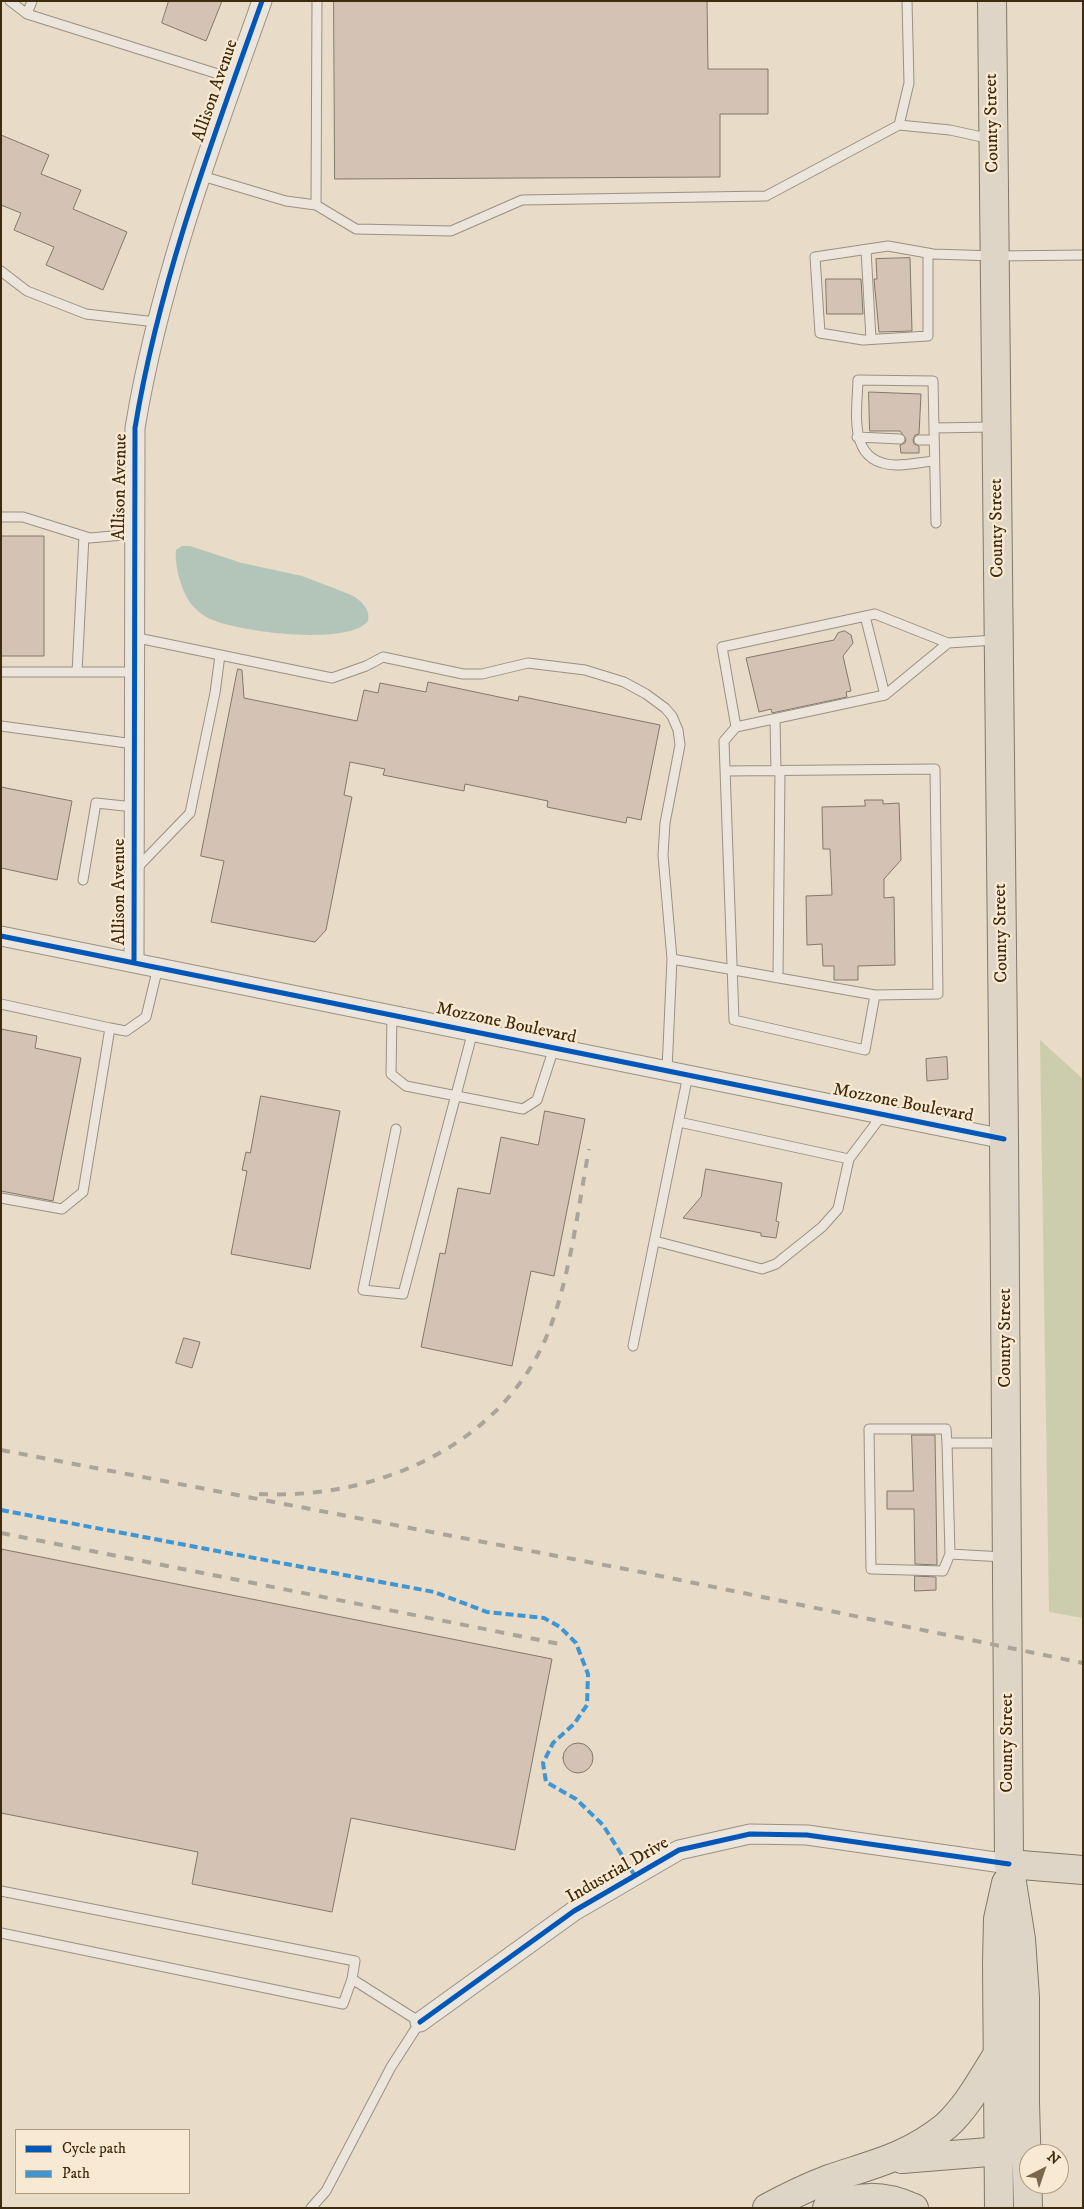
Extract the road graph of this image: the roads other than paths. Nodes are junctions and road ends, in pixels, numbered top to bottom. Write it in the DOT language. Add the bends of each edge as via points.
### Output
graph roads {
  1 [pos="10,1"];
  2 [pos="32,1"];
  3 [pos="262,1"];
  4 [pos="317,1"];
  5 [pos="907,1"];
  6 [pos="992,1"];
  7 [pos="27,14"];
  8 [pos="234,79"];
  9 [pos="898,125"];
  10 [pos="993,140"];
  11 [pos="202,176"];
  12 [pos="316,205"];
  13 [pos="866,250"];
  14 [pos="928,253"];
  15 [pos="1083,255"];
  16 [pos="995,256"];
  17 [pos="1,271"];
  18 [pos="156,322"];
  19 [pos="871,339"];
  20 [pos="996,426"];
  21 [pos="934,428"];
  22 [pos="857,437"];
  23 [pos="900,439"];
  24 [pos="919,440"];
  25 [pos="934,440"];
  26 [pos="934,461"];
  27 [pos="1,516"];
  28 [pos="936,523"];
  29 [pos="134,534"];
  30 [pos="84,536"];
  31 [pos="865,616"];
  32 [pos="133,637"];
  33 [pos="999,640"];
  34 [pos="948,643"];
  35 [pos="220,655"];
  36 [pos="1,672"];
  37 [pos="78,672"];
  38 [pos="134,672"];
  39 [pos="886,695"];
  40 [pos="775,719"];
  41 [pos="1,726"];
  42 [pos="736,727"];
  43 [pos="134,744"];
  44 [pos="778,771"];
  45 [pos="726,772"];
  46 [pos="134,807"];
  47 [pos="134,871"];
  48 [pos="82,880"];
  49 [pos="1,936"];
  50 [pos="672,959"];
  51 [pos="134,962"];
  52 [pos="158,967"];
  53 [pos="732,969"];
  54 [pos="778,977"];
  55 [pos="876,995"];
  56 [pos="1,1004"];
  57 [pos="392,1014"];
  58 [pos="110,1028"];
  59 [pos="473,1031"];
  60 [pos="554,1048"];
  61 [pos="667,1070"];
  62 [pos="688,1075"];
  63 [pos="457,1098"];
  64 [pos="883,1114"];
  65 [pos="679,1122"];
  66 [pos="396,1129"];
  67 [pos="1004,1139"];
  68 [pos="849,1158"];
  69 [pos="1,1198"];
  70 [pos="654,1241"];
  71 [pos="633,1346"];
  72 [pos="947,1443"];
  73 [pos="1006,1443"];
  74 [pos="950,1554"];
  75 [pos="1007,1558"];
  76 [pos="1009,1864"];
  77 [pos="1083,1870"];
  78 [pos="1,1891"];
  79 [pos="1,1933"];
  80 [pos="352,1979"];
  81 [pos="420,2022"];
  82 [pos="999,2052"];
  83 [pos="1026,2144"];
  84 [pos="1019,2150"];
  85 [pos="998,2151"];
  86 [pos="891,2160"];
  87 [pos="1028,2194"];
  88 [pos="311,2208"];
  89 [pos="767,2208"];
  90 [pos="827,2208"];
  91 [pos="914,2208"];
  92 [pos="999,2208"];
  93 [pos="1028,2208"];
  1 -- 7 [label="lane"];
  2 -- 7 [label="lane"];
  3 -- 8 [label="street, Allison Avenue"];
  4 -- 12 [label="lane"];
  5 -- 9 [label="lane" via="909,83"];
  6 -- 10 [label="main road, County Street"];
  7 -- 8 [label="lane"];
  8 -- 11 [label="street, Allison Avenue"];
  9 -- 10 [label="lane" via="950,130"];
  9 -- 12 [label="lane" via="766,196 522,200 451,231 356,228"];
  10 -- 16 [label="main road, County Street"];
  11 -- 12 [label="lane" via="286,201"];
  11 -- 18 [label="street, Allison Avenue"];
  13 -- 14 [label="lane" via="888,246"];
  13 -- 19 [label="lane"];
  13 -- 19 [label="lane" via="815,257 820,333"];
  14 -- 16 [label="lane"];
  14 -- 19 [label="lane" via="928,336"];
  15 -- 16 [label="lane"];
  16 -- 20 [label="main road, County Street"];
  17 -- 18 [label="lane" via="27,291 86,314"];
  18 -- 29 [label="street, Allison Avenue" via="135,428"];
  20 -- 21 [label="lane"];
  20 -- 33 [label="main road, County Street"];
  21 -- 22 [label="lane" via="933,382 858,380"];
  21 -- 25 [label="lane"];
  22 -- 23 [label="lane"];
  22 -- 26 [label="lane" via="870,456 882,463 896,465"];
  24 -- 25 [label="lane"];
  25 -- 26 [label="lane"];
  26 -- 28 [label="lane"];
  27 -- 30 [label="lane" via="23,517"];
  29 -- 30 [label="lane"];
  29 -- 32 [label="street, Allison Avenue"];
  30 -- 37 [label="lane"];
  31 -- 34 [label="lane" via="875,614"];
  31 -- 39 [label="lane"];
  31 -- 42 [label="lane" via="722,647"];
  32 -- 35 [label="lane"];
  32 -- 38 [label="street, Allison Avenue"];
  33 -- 34 [label="lane"];
  33 -- 67 [label="main road, County Street"];
  34 -- 39 [label="lane"];
  35 -- 47 [label="lane" via="190,813"];
  35 -- 50 [label="lane" via="332,678 383,657 462,674 482,674 528,663 585,670 624,682 646,694 672,716 680,745 665,823 663,855"];
  36 -- 37 [label="lane"];
  37 -- 38 [label="lane"];
  38 -- 43 [label="street, Allison Avenue"];
  39 -- 40 [label="lane"];
  40 -- 42 [label="lane"];
  40 -- 44 [label="lane"];
  41 -- 43 [label="lane"];
  42 -- 45 [label="lane" via="724,741"];
  43 -- 46 [label="street, Allison Avenue"];
  44 -- 45 [label="lane"];
  44 -- 54 [label="lane"];
  44 -- 55 [label="lane" via="935,769 938,994"];
  45 -- 53 [label="lane"];
  46 -- 47 [label="street, Allison Avenue"];
  46 -- 48 [label="lane" via="96,803"];
  47 -- 51 [label="street, Allison Avenue"];
  49 -- 51 [label="street, Mozzone Boulevard"];
  50 -- 53 [label="lane"];
  50 -- 61 [label="lane"];
  51 -- 52 [label="street, Mozzone Boulevard"];
  52 -- 57 [label="street, Mozzone Boulevard"];
  52 -- 58 [label="lane" via="146,1017 126,1032"];
  53 -- 54 [label="lane"];
  53 -- 55 [label="lane" via="734,1020 865,1050"];
  54 -- 55 [label="lane"];
  56 -- 58 [label="lane"];
  57 -- 59 [label="street, Mozzone Boulevard"];
  57 -- 63 [label="lane" via="391,1074 406,1086"];
  58 -- 69 [label="lane" via="83,1192 62,1210"];
  59 -- 60 [label="street, Mozzone Boulevard"];
  59 -- 63 [label="lane"];
  60 -- 61 [label="street, Mozzone Boulevard"];
  60 -- 63 [label="lane" via="537,1100 523,1109"];
  61 -- 62 [label="street, Mozzone Boulevard"];
  62 -- 64 [label="street, Mozzone Boulevard"];
  62 -- 65 [label="lane"];
  63 -- 66 [label="lane" via="403,1294 363,1290"];
  64 -- 67 [label="street, Mozzone Boulevard"];
  64 -- 68 [label="lane"];
  65 -- 68 [label="lane"];
  65 -- 70 [label="lane"];
  67 -- 73 [label="main road, County Street"];
  68 -- 70 [label="lane" via="838,1209 822,1227 776,1264 762,1268"];
  70 -- 71 [label="lane"];
  72 -- 73 [label="lane"];
  72 -- 74 [label="lane"];
  72 -- 74 [label="lane" via="946,1430 869,1429 871,1569 943,1571"];
  73 -- 75 [label="main road, County Street"];
  74 -- 75 [label="lane"];
  75 -- 76 [label="main road, County Street"];
  76 -- 77 [label="main road"];
  76 -- 81 [label="street, Industrial Drive" via="807,1835 750,1834 679,1850 574,1912"];
  76 -- 82 [label="main road" via="998,1919"];
  76 -- 83 [label="main road" via="1021,1939 1025,1997"];
  78 -- 80 [label="lane" via="355,1961"];
  79 -- 80 [label="lane" via="343,2004"];
  80 -- 81 [label="lane"];
  81 -- 88 [label="lane" via="391,2067 331,2184"];
  82 -- 85 [label="main road"];
  82 -- 86 [label="main road" via="966,2103 947,2125"];
  84 -- 85 [label="main road"];
  85 -- 86 [label="main road"];
  85 -- 92 [label="main road"];
  86 -- 89 [label="main road" via="829,2179"];
  87 -- 93 [label="main road"];
  90 -- 91 [label="main road" via="853,2198 873,2197 896,2200"];
}
